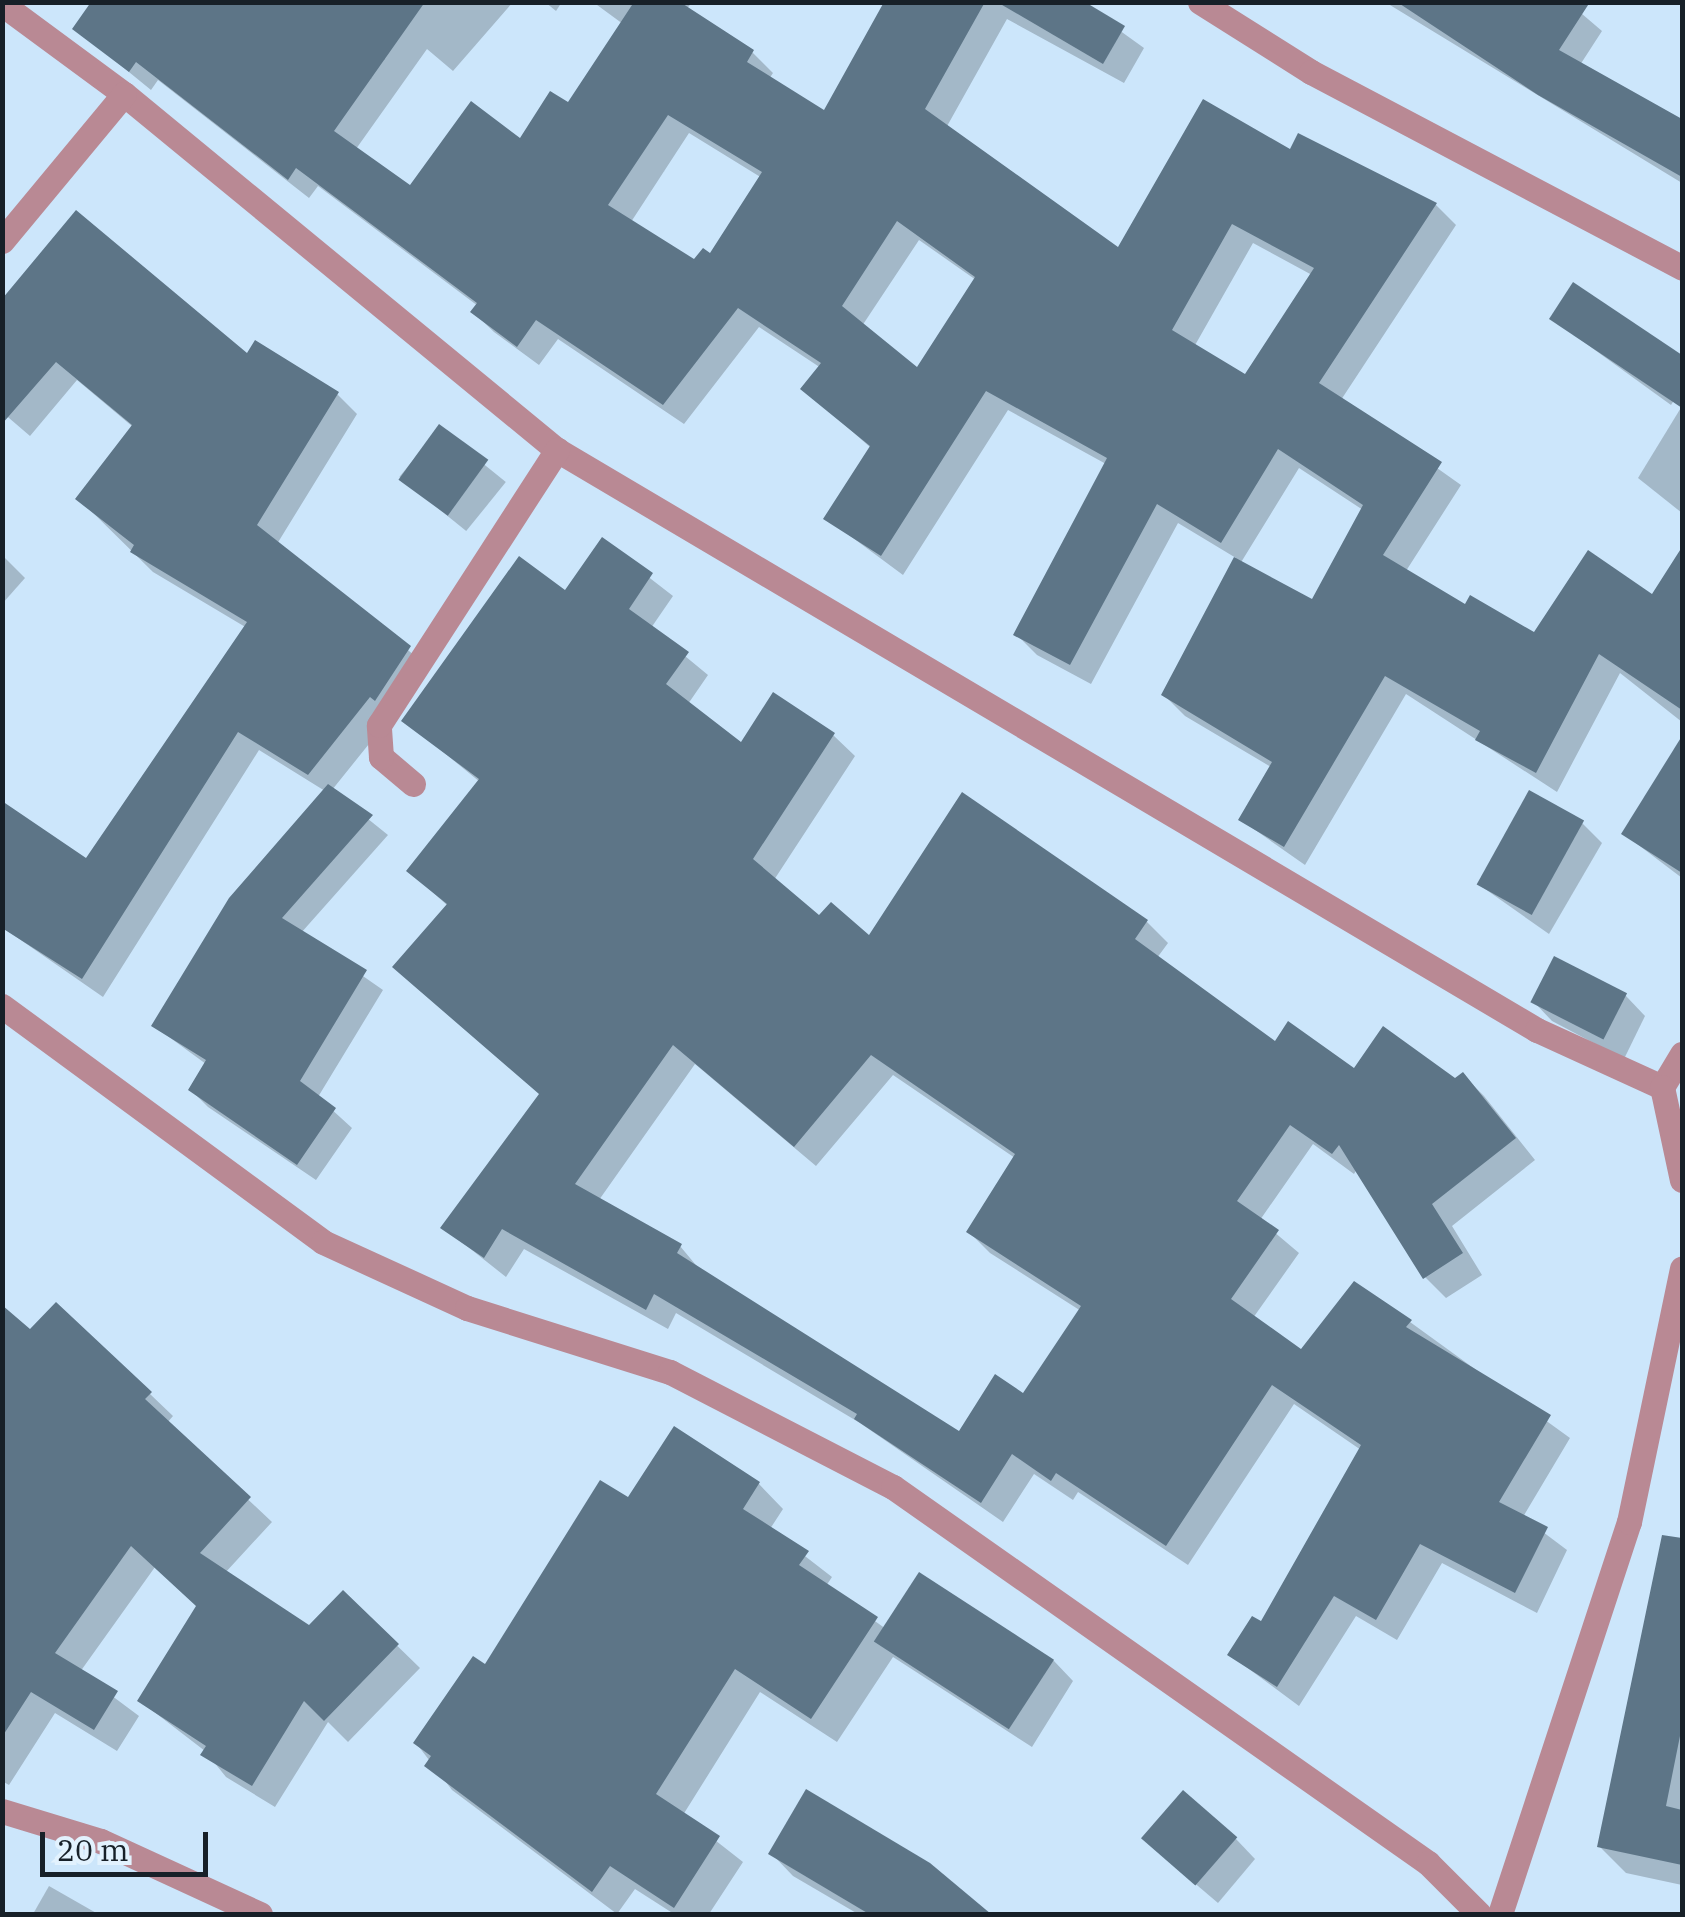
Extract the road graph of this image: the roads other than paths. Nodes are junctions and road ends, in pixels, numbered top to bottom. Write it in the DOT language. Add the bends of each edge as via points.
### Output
graph roads {
  1 [pos="1200,2"];
  2 [pos="2,4"];
  3 [pos="124,94"];
  4 [pos="2,241"];
  5 [pos="1682,268"];
  6 [pos="557,450"];
  7 [pos="413,784"];
  8 [pos="2,1006"];
  9 [pos="1682,1054"];
  10 [pos="1662,1088"];
  11 [pos="1682,1180"];
  12 [pos="1682,1268"];
  13 [pos="2,1812"];
  14 [pos="260,1914"];
  15 [pos="1478,1914"];
  16 [pos="1500,1914"];
  1 -- 5 [label="street" via="1310,72"];
  2 -- 3 [label="street"];
  3 -- 4 [label="street"];
  3 -- 6 [label="street"];
  6 -- 7 [label="street" via="378,725 381,756"];
  6 -- 10 [label="street" via="1537,1030"];
  8 -- 15 [label="street" via="323,1242 466,1308 670,1372 893,1487 1428,1863"];
  9 -- 10 [label="street"];
  10 -- 11 [label="street"];
  12 -- 16 [label="street" via="1629,1522"];
  13 -- 14 [label="street" via="100,1841"];
}
